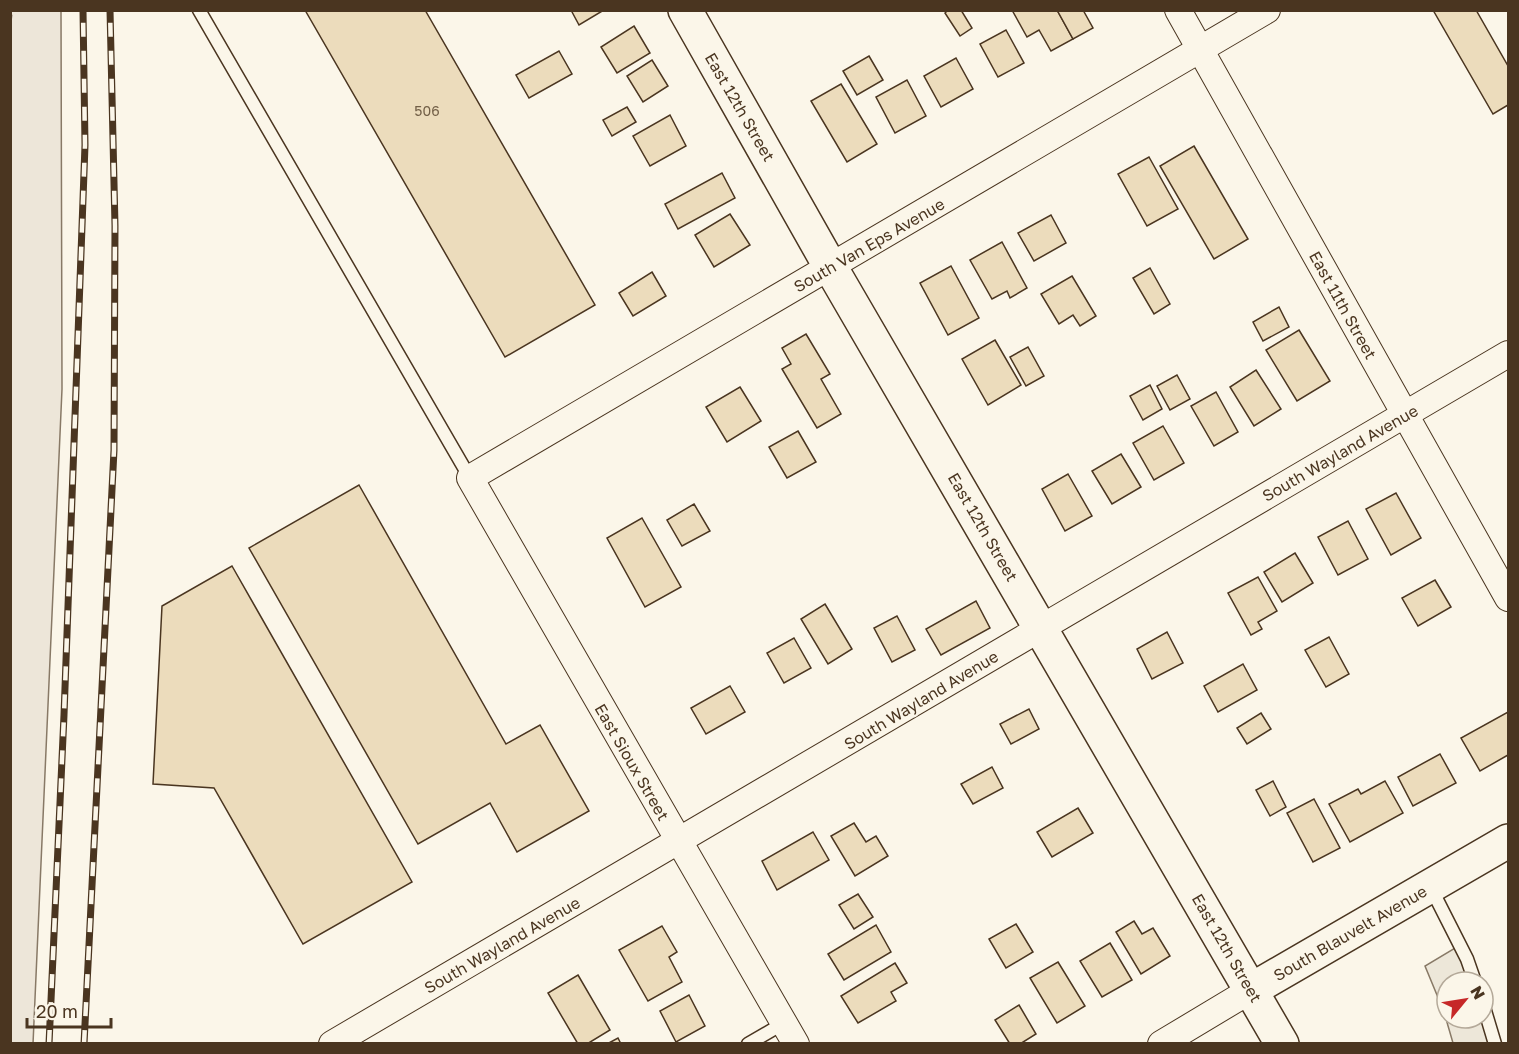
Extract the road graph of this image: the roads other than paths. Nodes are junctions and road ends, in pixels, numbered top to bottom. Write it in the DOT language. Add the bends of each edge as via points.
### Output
graph roads {
  1 [pos="199,10"];
  2 [pos="685,10"];
  3 [pos="1178,10"];
  4 [pos="1267,10"];
  5 [pos="1201,49"];
  6 [pos="831,268"];
  7 [pos="1509,354"];
  8 [pos="1404,415"];
  9 [pos="470,478"];
  10 [pos="1509,598"];
  11 [pos="1042,628"];
  12 [pos="1509,842"];
  13 [pos="678,843"];
  14 [pos="1430,887"];
  15 [pos="1471,970"];
  16 [pos="1251,990"];
  17 [pos="790,1033"];
  18 [pos="332,1044"];
  19 [pos="748,1044"];
  20 [pos="1161,1044"];
  21 [pos="1282,1044"];
  1 -- 9 [label="lane"];
  2 -- 6 [label="street, East 12th Street"];
  3 -- 5 [label="street, East 11th Street"];
  4 -- 5 [label="street, South Van Eps Avenue"];
  5 -- 6 [label="street, South Van Eps Avenue"];
  5 -- 8 [label="street, East 11th Street"];
  6 -- 9 [label="street, South Van Eps Avenue"];
  6 -- 11 [label="street, East 12th Street"];
  7 -- 8 [label="street, South Wayland Avenue"];
  8 -- 10 [label="street, East 11th Street"];
  8 -- 11 [label="street, South Wayland Avenue"];
  9 -- 13 [label="street, East Sioux Street"];
  11 -- 13 [label="street, South Wayland Avenue"];
  11 -- 16 [label="street, East 12th Street"];
  12 -- 14 [label="street, South Blauvelt Avenue"];
  13 -- 17 [label="street, East Sioux Street"];
  13 -- 18 [label="street, South Wayland Avenue"];
  14 -- 15 [label="lane"];
  14 -- 16 [label="street, South Blauvelt Avenue"];
  16 -- 20 [label="street, South Blauvelt Avenue"];
  16 -- 21 [label="street, East 12th Street"];
  17 -- 19 [label="lane"];
}
